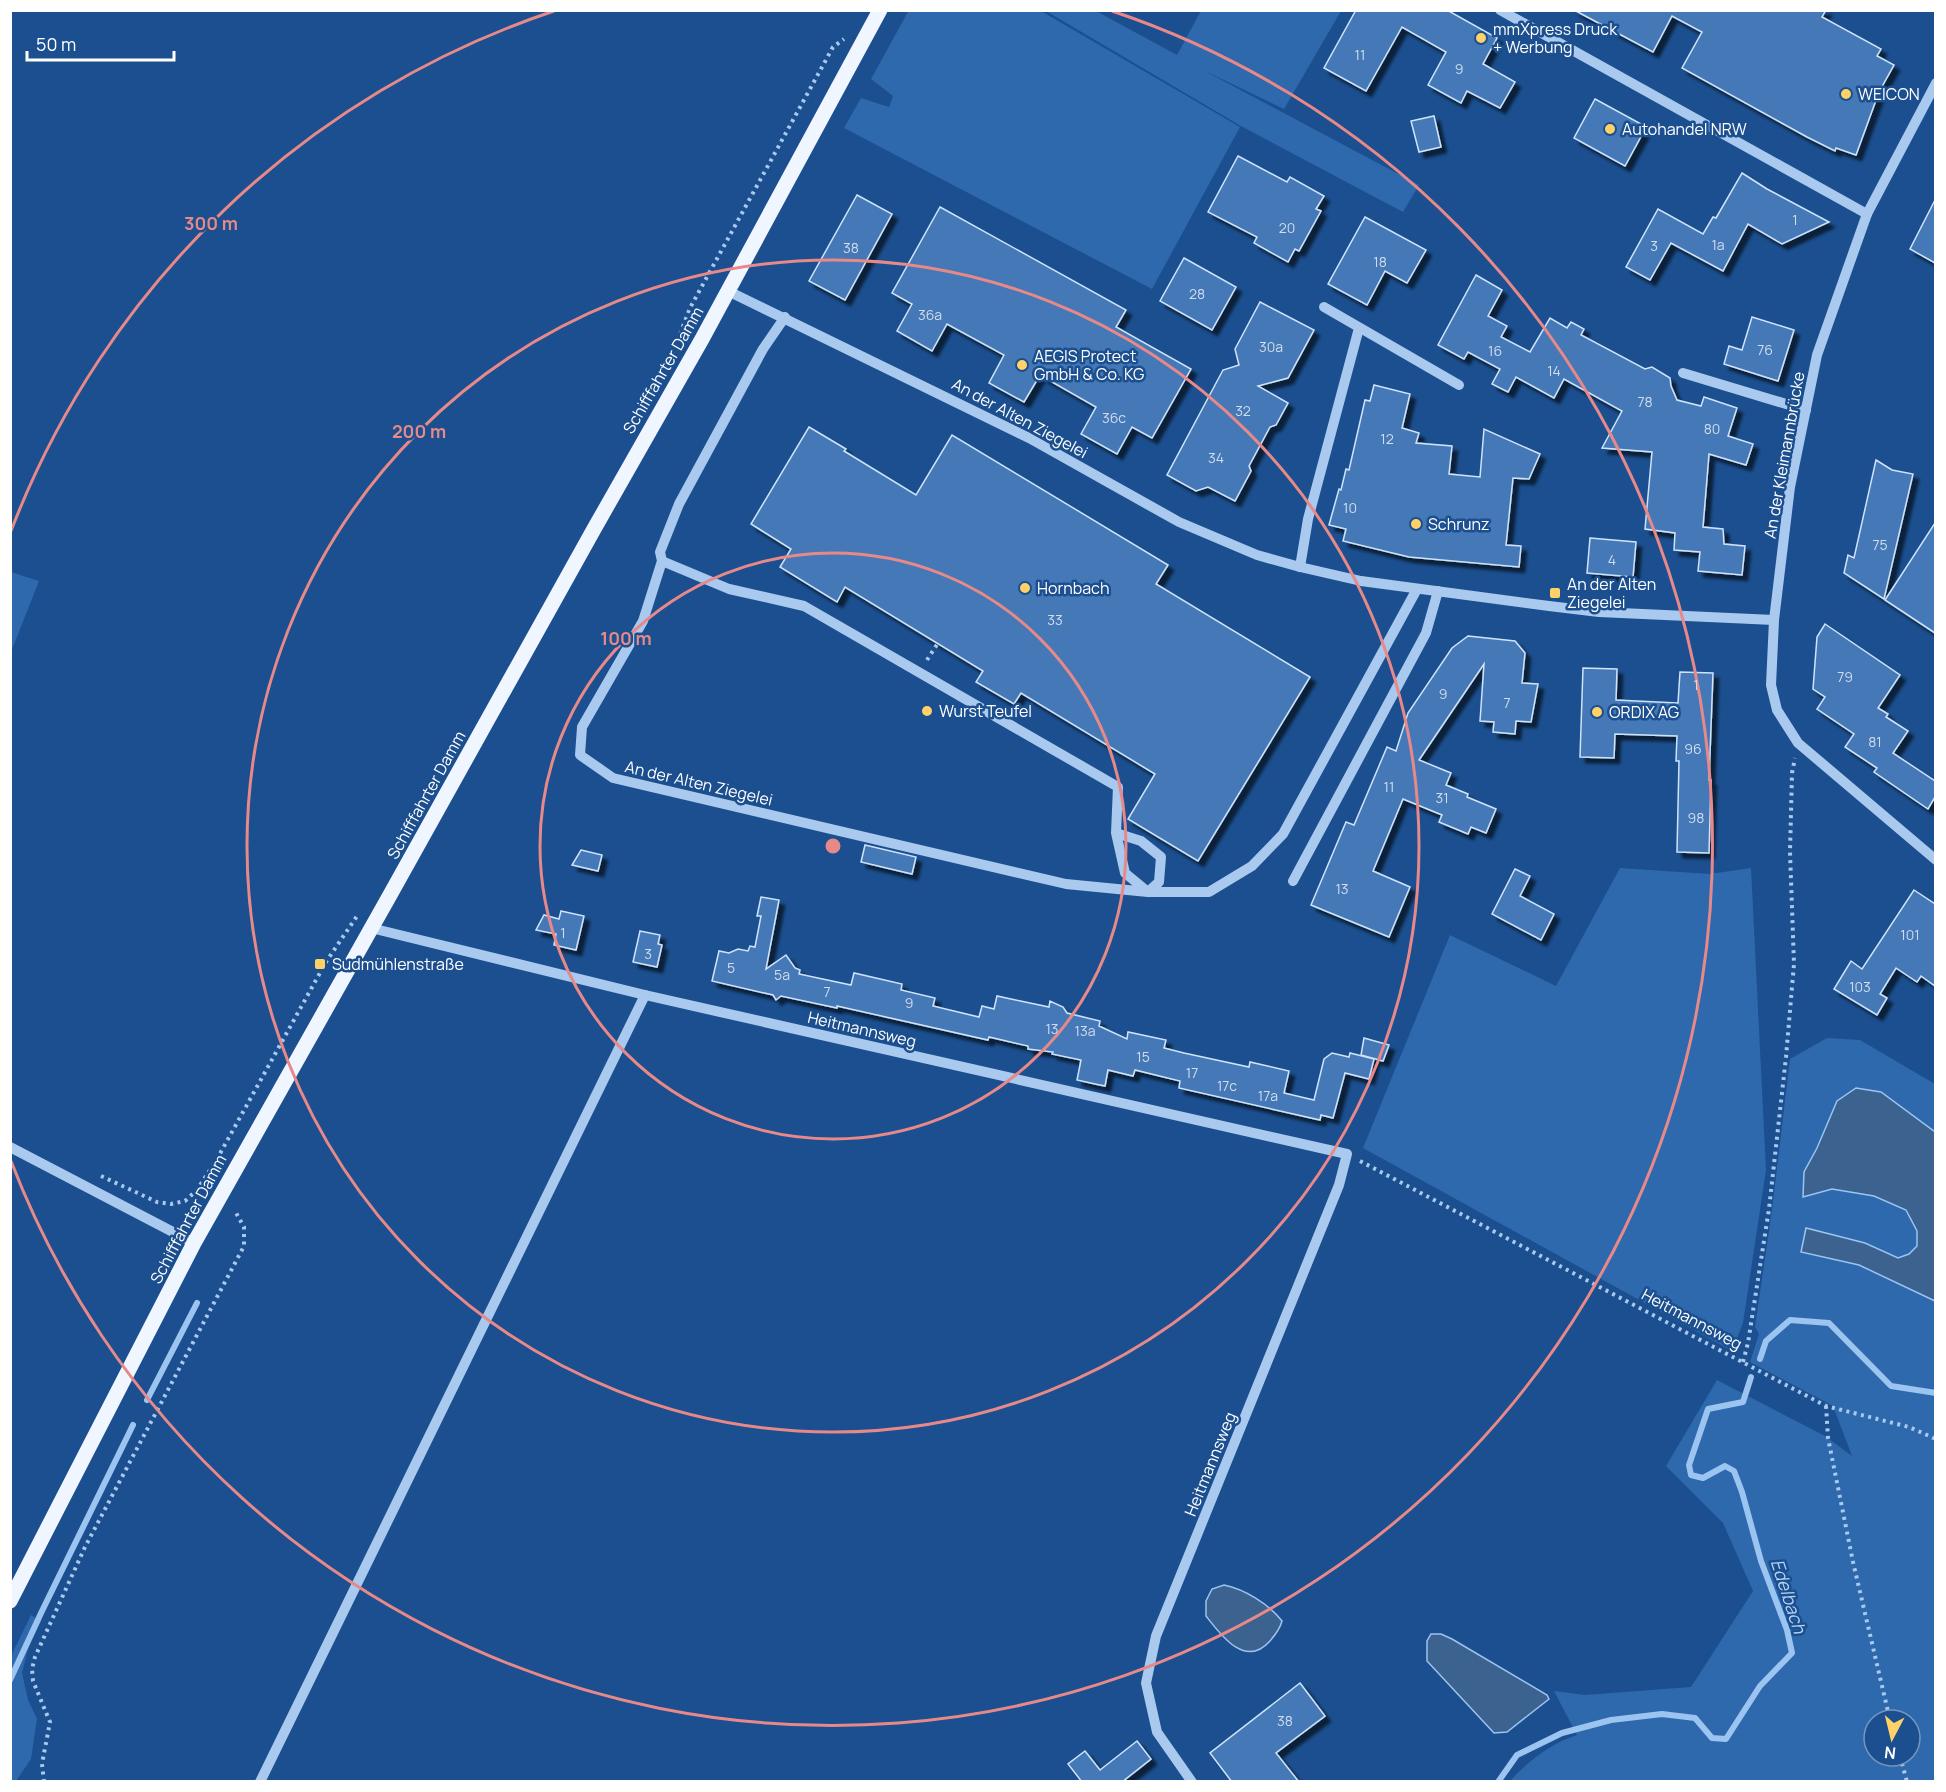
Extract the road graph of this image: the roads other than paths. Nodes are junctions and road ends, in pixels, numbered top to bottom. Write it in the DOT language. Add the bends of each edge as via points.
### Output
graph roads {
  1 [pos="880,10"];
  2 [pos="1500,10"];
  3 [pos="1935,83"];
  4 [pos="1867,214"];
  5 [pos="728,291"];
  6 [pos="1324,308"];
  7 [pos="785,317"];
  8 [pos="1359,328"];
  9 [pos="1683,373"];
  10 [pos="1460,386"];
  11 [pos="1806,410"];
  12 [pos="662,561"];
  13 [pos="1300,567"];
  14 [pos="1418,589"];
  15 [pos="1438,591"];
  16 [pos="1774,620"];
  17 [pos="1116,833"];
  18 [pos="1935,860"];
  19 [pos="1293,881"];
  20 [pos="1148,892"];
  21 [pos="371,928"];
  22 [pos="645,995"];
  23 [pos="10,1147"];
  24 [pos="194,1243"];
  25 [pos="10,1600"];
  26 [pos="260,1782"];
  27 [pos="1192,1782"];
  1 -- 5 [label="main road, Schifffahrter Damm"];
  2 -- 4 [label="street"];
  3 -- 4 [label="street, An der Kleimannbrücke"];
  4 -- 11 [label="street, An der Kleimannbrücke" via="1817,356"];
  5 -- 7 [label="street, An der Alten Ziegelei"];
  5 -- 21 [label="main road, Schifffahrter Damm"];
  6 -- 8 [label="street"];
  7 -- 12 [label="street" via="763,349 678,504 660,552"];
  7 -- 13 [label="street, An der Alten Ziegelei" via="1029,438 1179,522 1257,555"];
  8 -- 10 [label="street"];
  8 -- 13 [label="street" via="1308,519"];
  9 -- 11 [label="street"];
  11 -- 16 [label="street, An der Kleimannbrücke" via="1790,487"];
  12 -- 17 [label="street" via="729,589 804,606 1118,787"];
  12 -- 20 [label="street, An der Alten Ziegelei" via="643,621 582,727 580,755 613,778 1066,884"];
  13 -- 14 [label="street, An der Alten Ziegelei"];
  14 -- 15 [label="street, An der Alten Ziegelei"];
  14 -- 20 [label="street, An der Alten Ziegelei" via="1283,834 1252,866 1209,892"];
  15 -- 16 [label="street, An der Alten Ziegelei" via="1599,612"];
  15 -- 19 [label="street" via="1426,633"];
  16 -- 18 [label="street, An der Kleimannbrücke" via="1771,685 1778,710 1798,743"];
  17 -- 20 [label="street" via="1125,873"];
  17 -- 20 [label="street" via="1141,841 1161,857 1159,882"];
  21 -- 22 [label="street, Heitmannsweg"];
  21 -- 24 [label="main road, Schifffahrter Damm"];
  22 -- 26 [label="street"];
  22 -- 27 [label="street, Heitmannsweg" via="1347,1154 1339,1185 1155,1636 1146,1683 1157,1732"];
  23 -- 24 [label="street"];
  24 -- 25 [label="main road, Schifffahrter Damm"];
}
